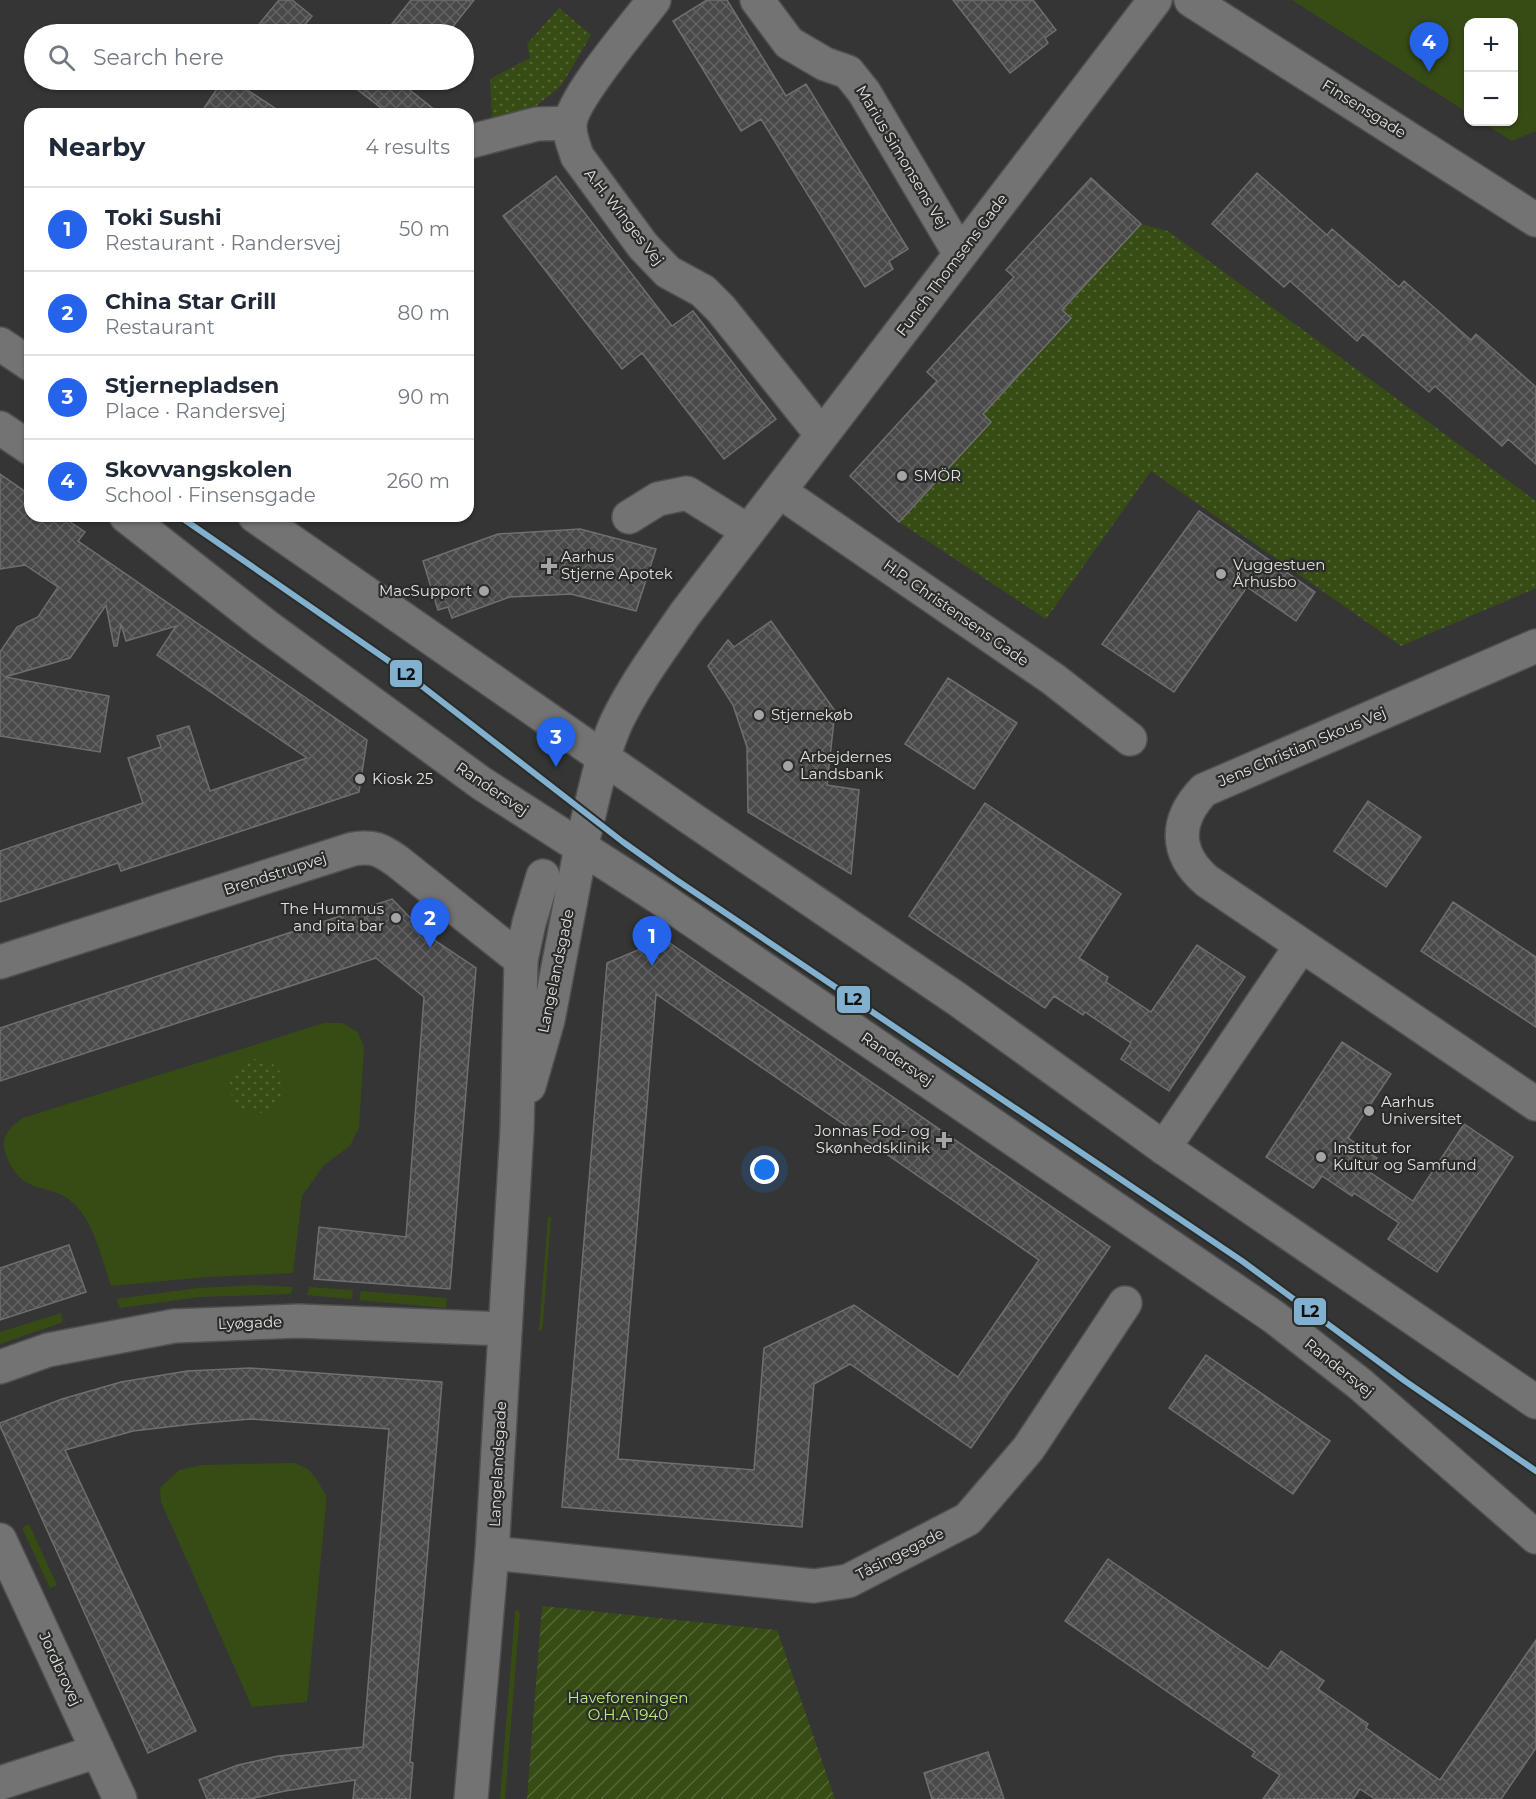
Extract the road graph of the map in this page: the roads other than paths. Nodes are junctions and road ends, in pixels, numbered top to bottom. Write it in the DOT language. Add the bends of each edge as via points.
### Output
graph roads {
  1 [pos="654,0"];
  2 [pos="757,0"];
  3 [pos="1155,0"];
  4 [pos="1191,0"];
  5 [pos="570,123"];
  6 [pos="474,140"];
  7 [pos="1533,214"];
  8 [pos="960,254"];
  9 [pos="0,344"];
  10 [pos="24,360"];
  11 [pos="0,428"];
  12 [pos="822,435"];
  13 [pos="24,444"];
  14 [pos="779,491"];
  15 [pos="629,517"];
  16 [pos="134,522"];
  17 [pos="264,522"];
  18 [pos="748,531"];
  19 [pos="1536,645"];
  20 [pos="1130,740"];
  21 [pos="604,757"];
  22 [pos="581,847"];
  23 [pos="543,876"];
  24 [pos="1301,946"];
  25 [pos="521,960"];
  26 [pos="0,962"];
  27 [pos="1536,1104"];
  28 [pos="517,1129"];
  29 [pos="1164,1148"];
  30 [pos="1125,1303"];
  31 [pos="505,1329"];
  32 [pos="0,1367"];
  33 [pos="1536,1402"];
  34 [pos="1536,1537"];
  35 [pos="0,1540"];
  36 [pos="492,1553"];
  37 [pos="98,1751"];
  38 [pos="0,1783"];
  39 [pos="120,1799"];
  40 [pos="471,1799"];
  1 -- 5 [label="street" via="591,82"];
  2 -- 8 [label="street, Marius Simonsens Vej" via="789,43 848,72 859,85"];
  3 -- 8 [label="street, Funch Thomsens Gade"];
  4 -- 7 [label="street, Finsensgade"];
  5 -- 6 [label="street" via="537,124"];
  5 -- 12 [label="street, A.H. Winges Vej" via="577,156 643,246 668,272 703,291 721,309"];
  8 -- 12 [label="street, Funch Thomsens Gade"];
  9 -- 10 [label="street"];
  11 -- 13 [label="street"];
  12 -- 14 [label="street, Funch Thomsens Gade"];
  14 -- 18 [label="street, Funch Thomsens Gade"];
  14 -- 20 [label="street, H.P. Christensens Gade" via="1053,679"];
  15 -- 18 [label="street" via="658,499 687,493"];
  16 -- 22 [label="street, Randersvej" via="265,625 481,783"];
  17 -- 21 [label="street"];
  18 -- 21 [label="street, Funch Thomsens Gade" via="685,614 636,688 616,723"];
  19 -- 24 [label="street, Jens Christian Skous Vej" via="1221,781 1192,802 1180,839 1194,870"];
  21 -- 22 [label="street, Funch Thomsens Gade"];
  21 -- 29 [label="street" via="957,999"];
  22 -- 28 [label="street, Langelandsgade" via="548,1020"];
  22 -- 34 [label="street, Randersvej" via="1274,1317 1360,1384"];
  23 -- 25 [label="street, Langelandsgade"];
  24 -- 27 [label="street, Jens Christian Skous Vej"];
  24 -- 29 [label="street"];
  25 -- 26 [label="street, Brendstrupvej" via="397,861 369,847"];
  25 -- 28 [label="street, Langelandsgade"];
  28 -- 31 [label="street, Langelandsgade"];
  29 -- 33 [label="street"];
  30 -- 36 [label="street, Tåsingegade" via="1028,1449 968,1519 848,1581 814,1586"];
  31 -- 32 [label="street, Lyøgade" via="298,1321 174,1326 48,1350"];
  31 -- 36 [label="street, Langelandsgade"];
  35 -- 37 [label="street, Jordbrovej"];
  36 -- 40 [label="street, Langelandsgade"];
  37 -- 38 [label="street"];
  37 -- 39 [label="street, Jordbrovej"];
}
